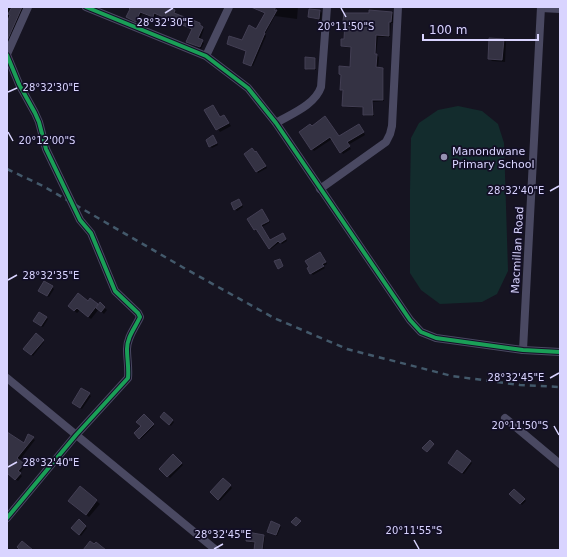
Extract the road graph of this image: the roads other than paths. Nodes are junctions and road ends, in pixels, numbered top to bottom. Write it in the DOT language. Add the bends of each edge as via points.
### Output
graph roads {
  1 [pos="28,7"];
  2 [pos="86,7"];
  3 [pos="229,7"];
  4 [pos="327,7"];
  5 [pos="398,7"];
  6 [pos="541,8"];
  7 [pos="560,9"];
  8 [pos="7,55"];
  9 [pos="206,56"];
  10 [pos="276,123"];
  11 [pos="320,189"];
  12 [pos="523,350"];
  13 [pos="560,352"];
  14 [pos="7,378"];
  15 [pos="505,418"];
  16 [pos="76,435"];
  17 [pos="560,464"];
  18 [pos="7,518"];
  19 [pos="216,550"];
  1 -- 8 [label="street"];
  2 -- 9 [label="street"];
  3 -- 9 [label="street"];
  4 -- 10 [label="street" via="321,87 318,95"];
  5 -- 11 [label="street" via="390,134 386,142"];
  6 -- 7 [label="street"];
  6 -- 12 [label="street, Macmillan Road"];
  8 -- 16 [label="street" via="37,118 46,149 80,220 91,233 115,291 140,317 130,334 127,348 128,378"];
  9 -- 10 [label="street" via="248,88"];
  10 -- 11 [label="street"];
  11 -- 12 [label="street" via="410,320 421,332 436,338"];
  12 -- 13 [label="street"];
  14 -- 16 [label="street"];
  15 -- 17 [label="street"];
  16 -- 18 [label="street"];
  16 -- 19 [label="street"];
}
